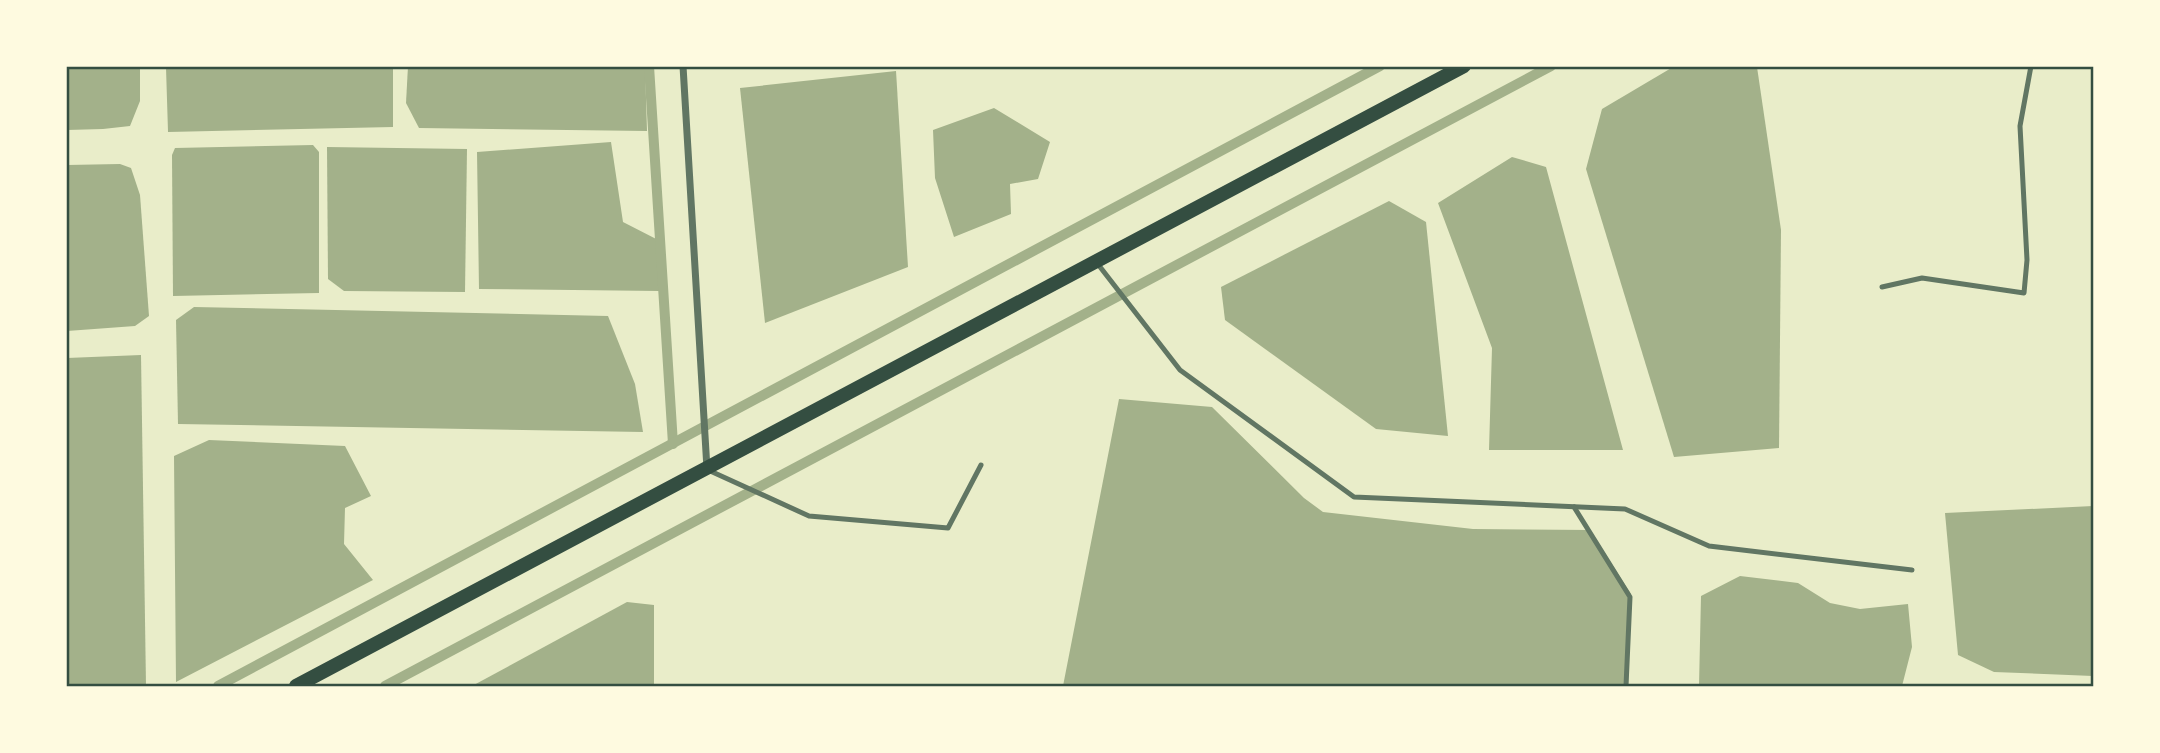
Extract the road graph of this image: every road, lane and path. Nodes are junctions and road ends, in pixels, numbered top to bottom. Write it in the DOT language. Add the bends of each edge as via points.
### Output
graph roads {
  1 [pos="683,66"];
  2 [pos="1464,66"];
  3 [pos="2031,66"];
  4 [pos="1097,263"];
  5 [pos="1882,287"];
  6 [pos="981,465"];
  7 [pos="707,470"];
  8 [pos="1574,507"];
  9 [pos="1912,570"];
  10 [pos="296,687"];
  11 [pos="1626,687"];
  1 -- 7 [label="street"];
  2 -- 4 [label="main road"];
  3 -- 5 [label="lane" via="2020,125 2024,293 1922,278"];
  4 -- 7 [label="main road"];
  4 -- 8 [label="lane" via="1180,370 1354,497"];
  6 -- 7 [label="lane" via="948,528 809,516"];
  7 -- 10 [label="main road"];
  8 -- 9 [label="lane" via="1625,509 1709,546"];
  8 -- 11 [label="lane" via="1630,597"];
}
